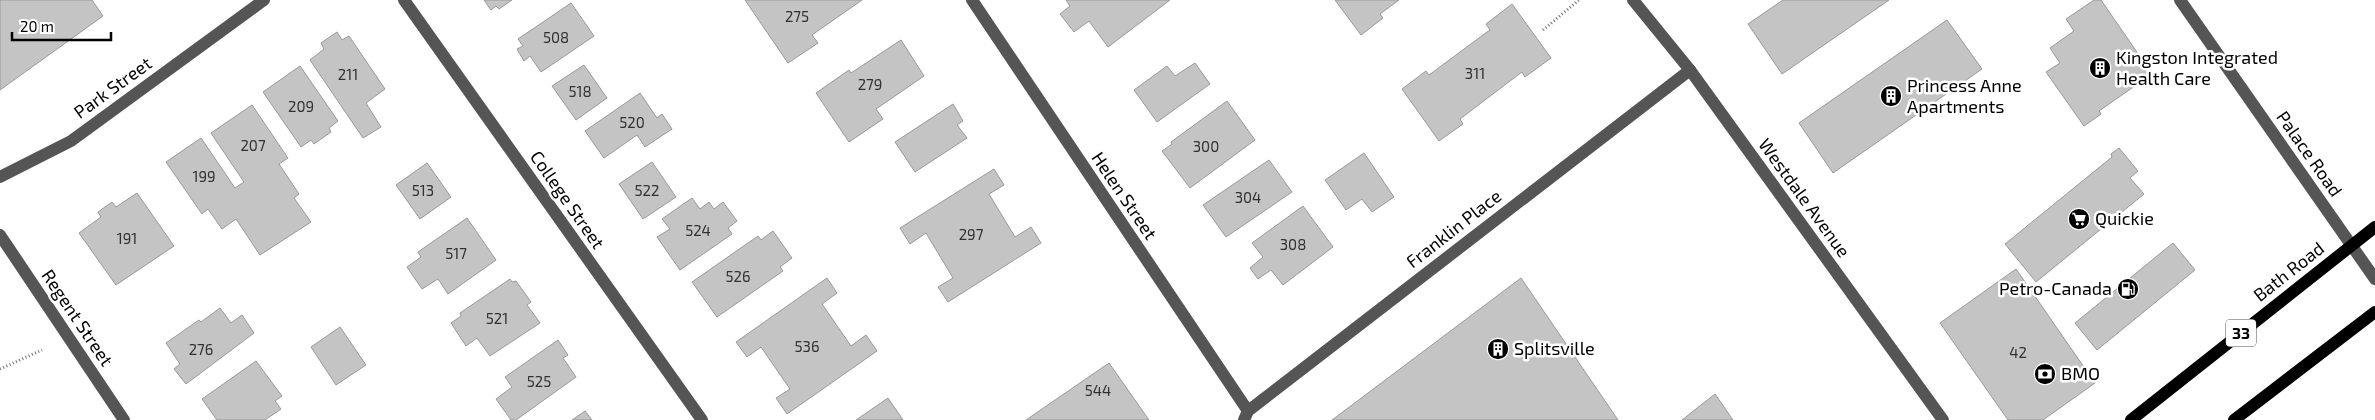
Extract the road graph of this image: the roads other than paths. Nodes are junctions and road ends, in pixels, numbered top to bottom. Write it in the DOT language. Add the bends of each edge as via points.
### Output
graph roads {
  1 [pos="264,0"];
  2 [pos="404,0"];
  3 [pos="972,0"];
  4 [pos="1633,0"];
  5 [pos="2180,0"];
  6 [pos="1690,70"];
  7 [pos="0,177"];
  8 [pos="2375,227"];
  9 [pos="0,236"];
  10 [pos="2352,246"];
  11 [pos="2375,279"];
  12 [pos="2375,312"];
  13 [pos="1246,415"];
  14 [pos="124,420"];
  15 [pos="702,420"];
  16 [pos="1942,420"];
  17 [pos="2132,420"];
  18 [pos="2234,420"];
  1 -- 7 [label="street, Park Street" via="71,140"];
  2 -- 15 [label="street, College Street"];
  3 -- 13 [label="street, Helen Street"];
  4 -- 6 [label="street, Westdale Avenue"];
  5 -- 10 [label="street, Palace Road"];
  6 -- 13 [label="street, Franklin Place"];
  6 -- 16 [label="street, Westdale Avenue"];
  8 -- 10 [label="main road, Bath Road / 33"];
  9 -- 14 [label="street, Regent Street"];
  10 -- 11 [label="street, Palace Road"];
  10 -- 17 [label="main road, Bath Road / 33"];
  12 -- 18 [label="main road"];
}
